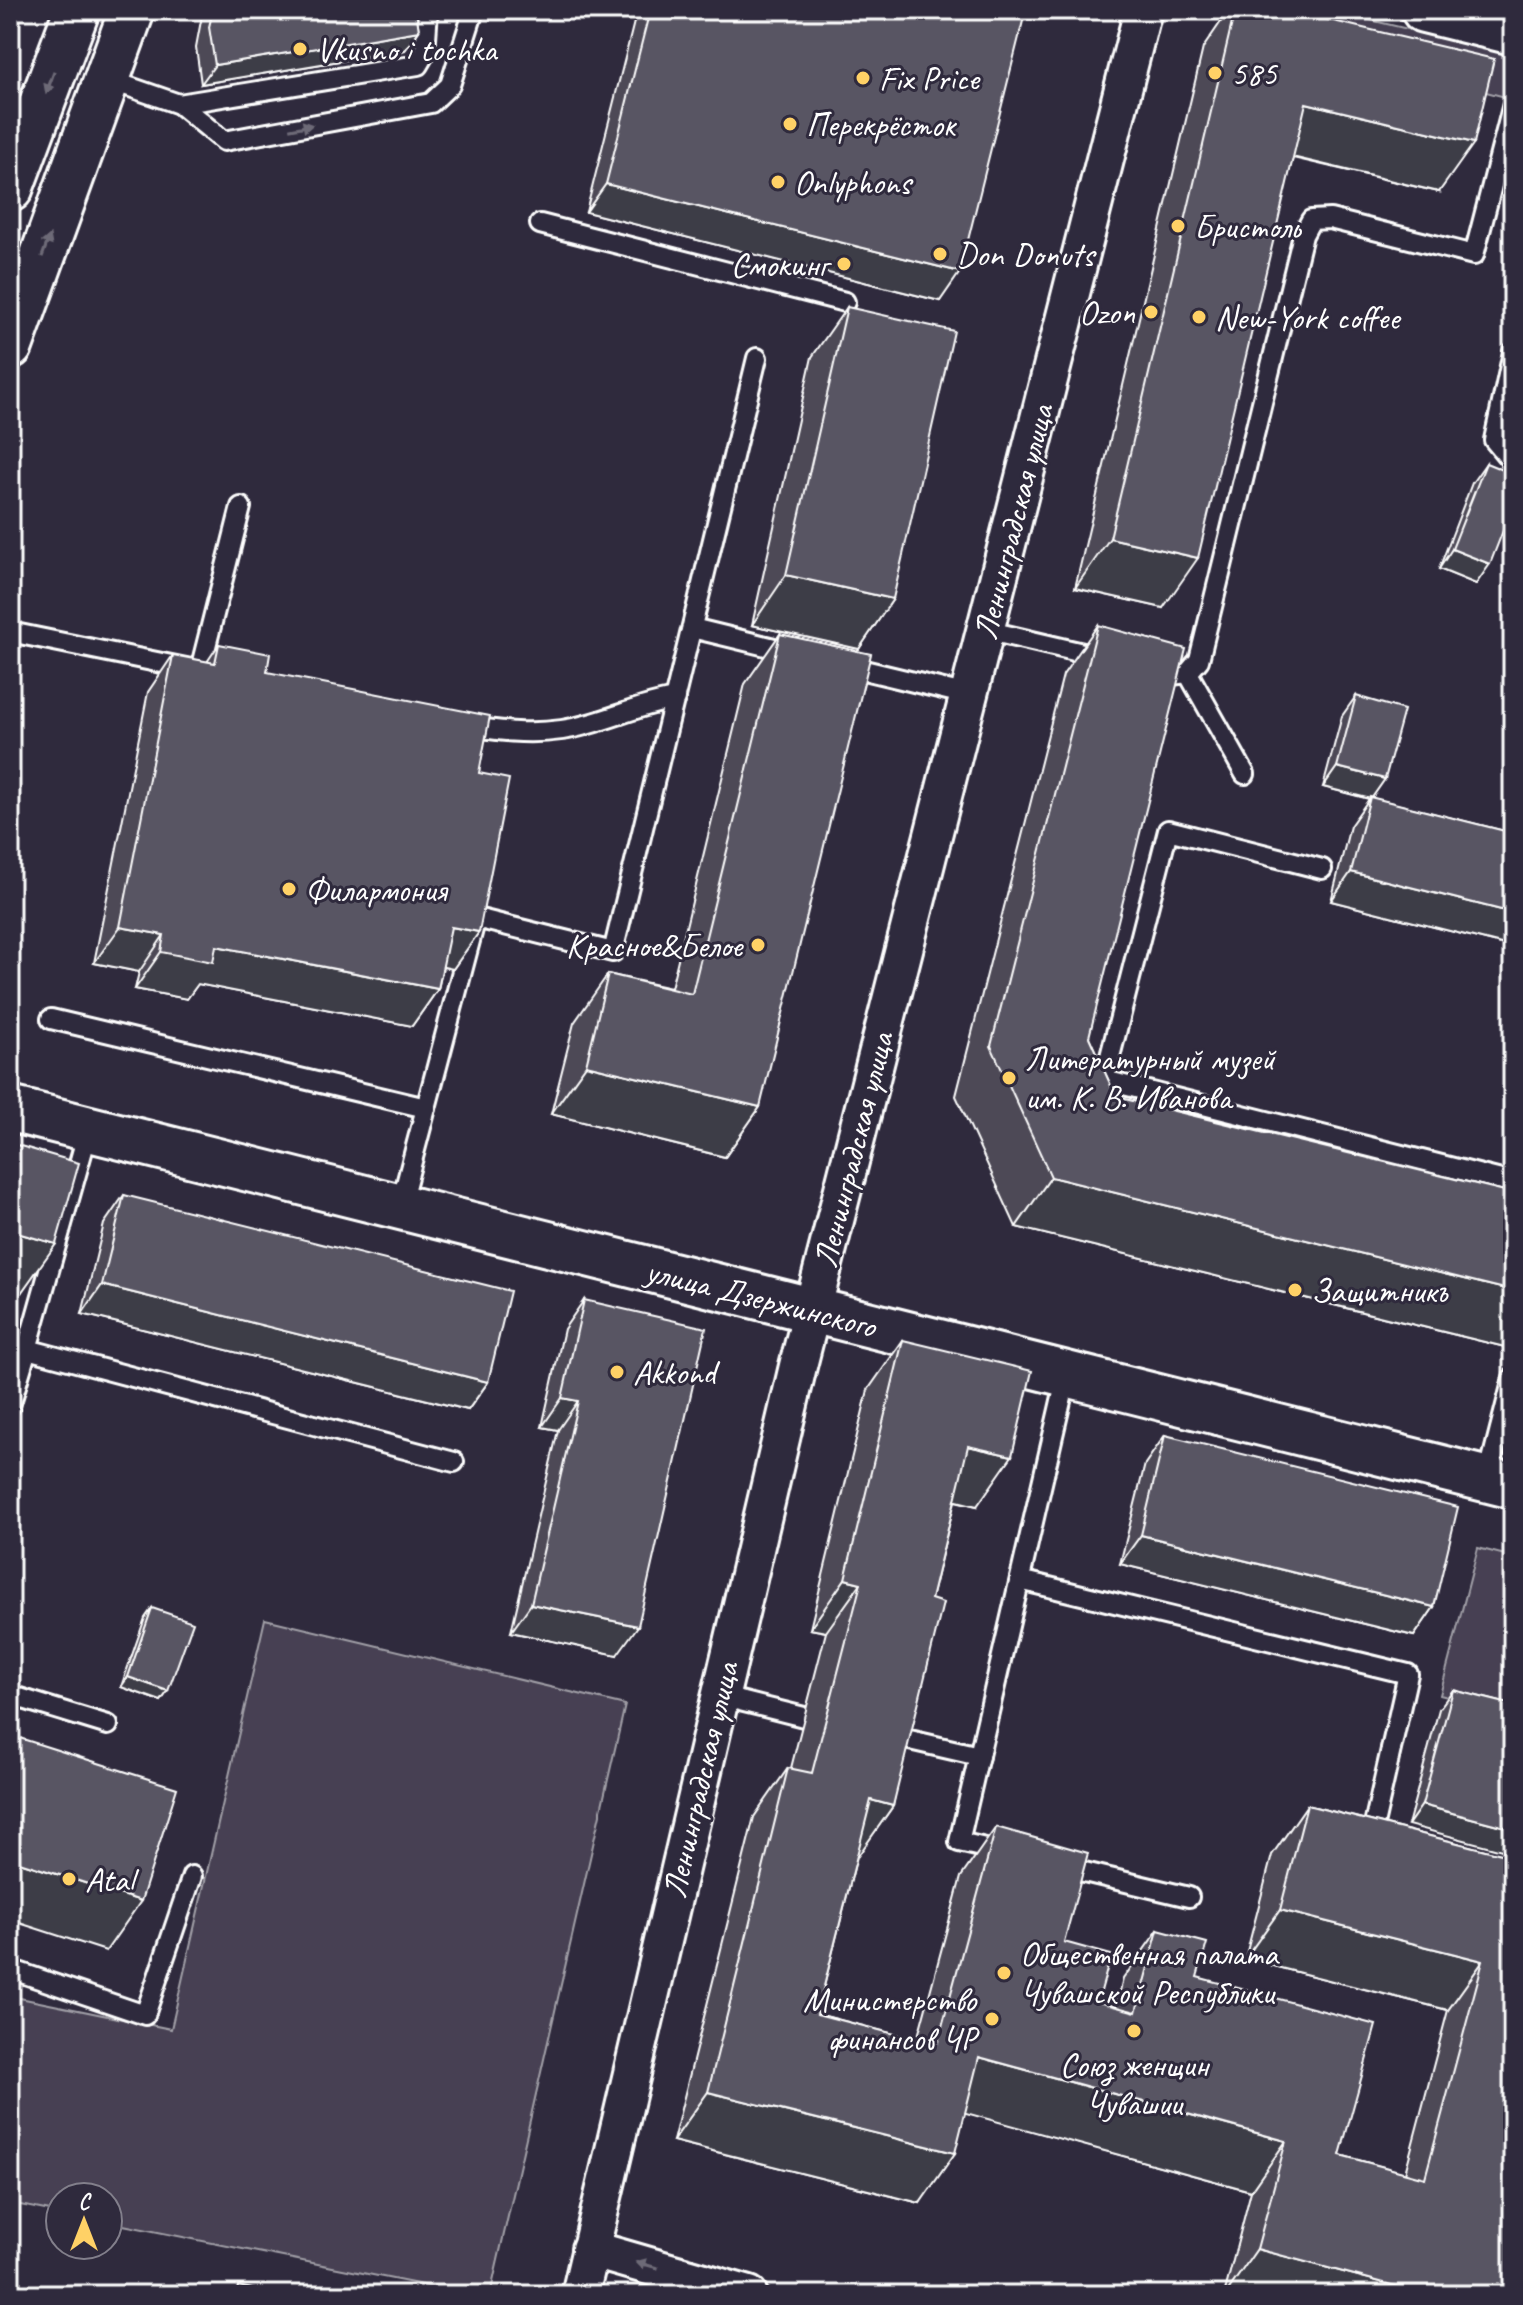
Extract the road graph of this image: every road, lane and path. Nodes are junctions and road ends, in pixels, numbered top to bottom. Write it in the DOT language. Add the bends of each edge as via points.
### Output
graph roads {
  1 [pos="77,10"];
  2 [pos="132,10"];
  3 [pos="428,10"];
  4 [pos="474,10"];
  5 [pos="1143,10"];
  6 [pos="1424,10"];
  7 [pos="1513,32"];
  8 [pos="107,79"];
  9 [pos="179,104"];
  10 [pos="1513,104"];
  11 [pos="10,189"];
  12 [pos="540,224"];
  13 [pos="845,302"];
  14 [pos="10,346"];
  15 [pos="1513,352"];
  16 [pos="757,358"];
  17 [pos="1513,463"];
  18 [pos="241,507"];
  19 [pos="692,628"];
  20 [pos="985,630"];
  21 [pos="10,632"];
  22 [pos="1116,661"];
  23 [pos="1143,668"];
  24 [pos="1188,673"];
  25 [pos="968,695"];
  26 [pos="675,699"];
  27 [pos="441,720"];
  28 [pos="1245,774"];
  29 [pos="1322,869"];
  30 [pos="51,1019"];
  31 [pos="426,1108"];
  32 [pos="10,1109"];
  33 [pos="89,1128"];
  34 [pos="1513,1183"];
  35 [pos="400,1207"];
  36 [pos="812,1311"];
  37 [pos="27,1349"];
  38 [pos="1067,1375"];
  39 [pos="1513,1378"];
  40 [pos="10,1406"];
  41 [pos="454,1462"];
  42 [pos="1500,1483"];
  43 [pos="1020,1580"];
  44 [pos="10,1695"];
  45 [pos="720,1696"];
  46 [pos="804,1717"];
  47 [pos="108,1725"];
  48 [pos="888,1735"];
  49 [pos="979,1756"];
  50 [pos="1373,1829"];
  51 [pos="192,1876"];
  52 [pos="1189,1897"];
  53 [pos="10,1969"];
  54 [pos="590,2249"];
  55 [pos="580,2295"];
  56 [pos="749,2295"];
  1 -- 11 [label="street, one-way"];
  2 -- 8 [label="street"];
  3 -- 9 [label="lane" via="425,53 418,65"];
  9 -- 4 [label="lane, one-way" via="224,141 431,103 450,85"];
  5 -- 20 [label="street, Ленинградская улица"];
  6 -- 7 [label="street"];
  8 -- 9 [label="lane"];
  14 -- 8 [label="street, one-way"];
  10 -- 24 [label="lane" via="1474,255 1330,219 1311,220 1303,235 1199,660"];
  12 -- 13 [label="lane"];
  15 -- 17 [label="lane" via="1494,440"];
  16 -- 19 [label="lane"];
  18 -- 21 [label="lane" via="207,672"];
  19 -- 25 [label="lane"];
  19 -- 26 [label="lane"];
  20 -- 22 [label="lane"];
  20 -- 25 [label="street, Ленинградская улица"];
  23 -- 24 [label="lane"];
  24 -- 28 [label="lane"];
  25 -- 36 [label="street, Ленинградская улица"];
  26 -- 27 [label="lane" via="563,730 502,733"];
  26 -- 31 [label="lane" via="613,952 476,918"];
  29 -- 34 [label="lane" via="1168,830 1104,1080"];
  30 -- 31 [label="lane"];
  31 -- 35 [label="lane"];
  32 -- 33 [label="street, улица Дзержинского"];
  33 -- 35 [label="street, улица Дзержинского"];
  33 -- 37 [label="lane"];
  35 -- 36 [label="street, улица Дзержинского"];
  36 -- 38 [label="street, улица Дзержинского"];
  36 -- 45 [label="street, Ленинградская улица"];
  37 -- 40 [label="lane"];
  37 -- 41 [label="lane"];
  38 -- 42 [label="street, улица Дзержинского"];
  38 -- 43 [label="lane"];
  39 -- 42 [label="lane"];
  43 -- 49 [label="lane"];
  43 -- 50 [label="lane" via="1408,1674"];
  44 -- 47 [label="lane"];
  45 -- 46 [label="lane"];
  45 -- 54 [label="street, Ленинградская улица"];
  48 -- 49 [label="lane"];
  49 -- 52 [label="lane" via="959,1842"];
  51 -- 53 [label="lane" via="145,2015"];
  54 -- 55 [label="street, Ленинградская улица"];
  56 -- 54 [label="street, one-way"];
}
